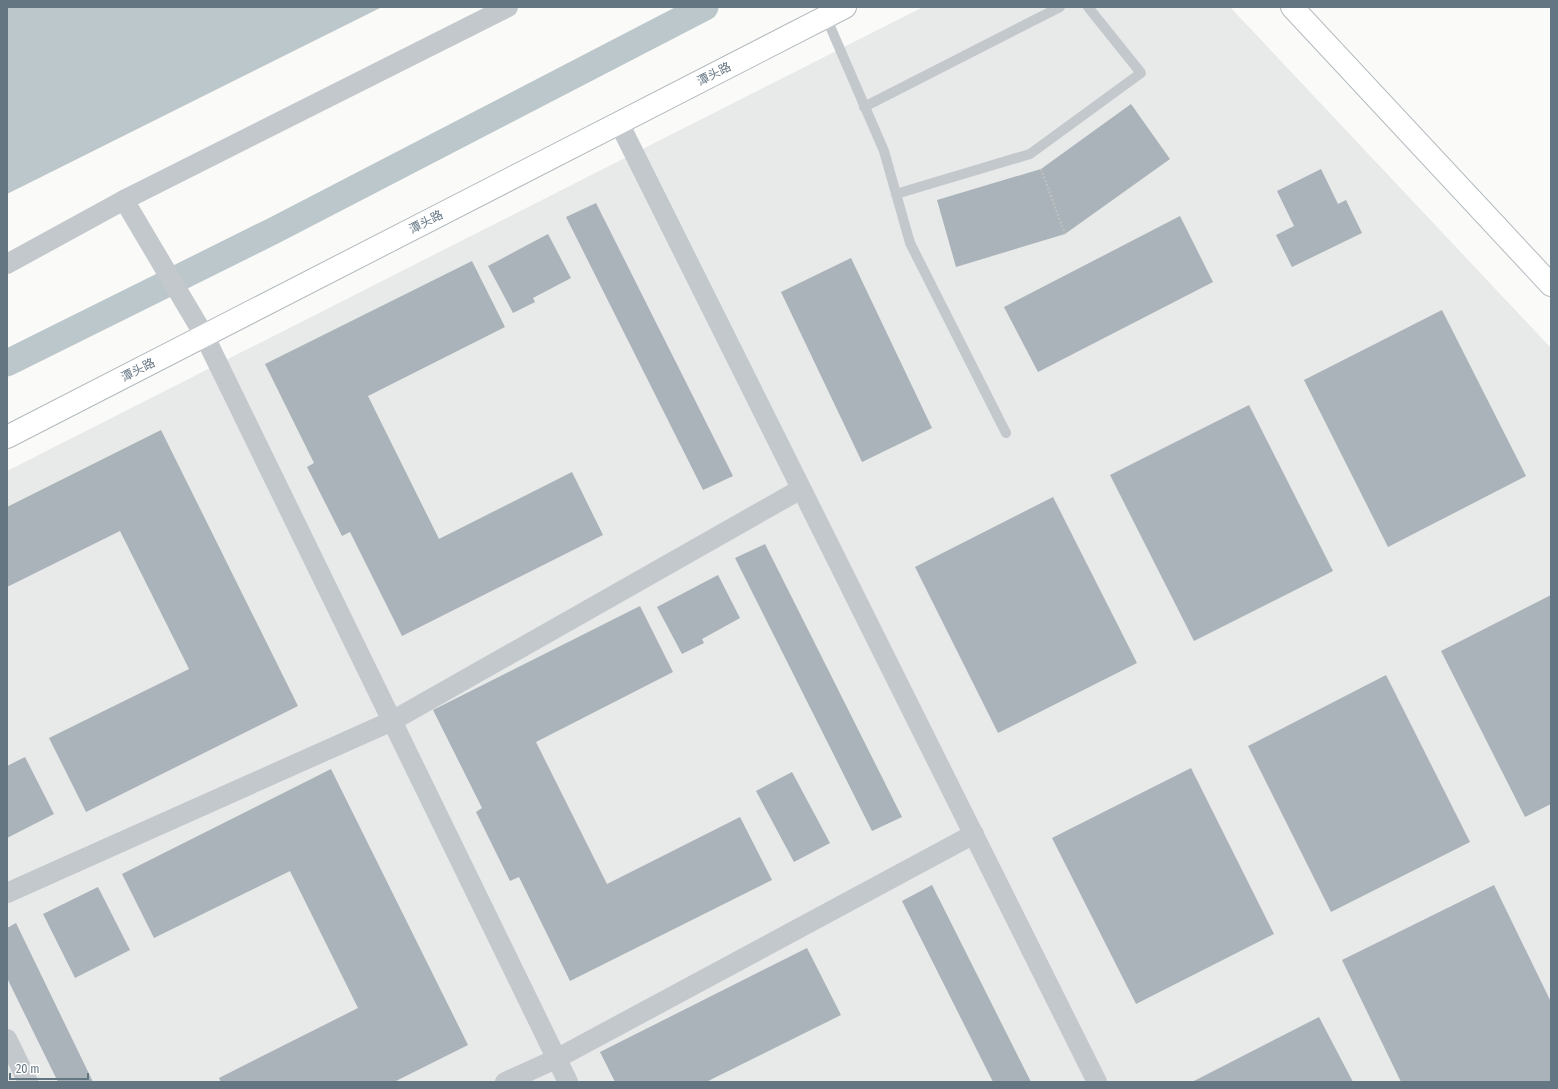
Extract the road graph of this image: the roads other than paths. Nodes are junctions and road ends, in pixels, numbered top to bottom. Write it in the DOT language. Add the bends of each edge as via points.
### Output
graph roads {
  1 [pos="508,7"];
  2 [pos="1060,7"];
  3 [pos="1088,7"];
  4 [pos="1292,7"];
  5 [pos="835,12"];
  6 [pos="864,107"];
  7 [pos="619,123"];
  8 [pos="896,194"];
  9 [pos="124,200"];
  10 [pos="7,264"];
  11 [pos="1551,286"];
  12 [pos="204,335"];
  13 [pos="1006,433"];
  14 [pos="7,437"];
  15 [pos="801,489"];
  16 [pos="392,720"];
  17 [pos="974,834"];
  18 [pos="7,893"];
  19 [pos="7,1039"];
  20 [pos="556,1059"];
  21 [pos="28,1082"];
  22 [pos="505,1082"];
  23 [pos="568,1082"];
  24 [pos="1097,1082"];
  1 -- 9 [label="street"];
  2 -- 6 [label="lane"];
  3 -- 8 [label="lane" via="1140,73 1030,154"];
  4 -- 11 [label="street"];
  5 -- 6 [label="lane"];
  5 -- 7 [label="street, 潭头路"];
  6 -- 8 [label="lane" via="884,151"];
  7 -- 12 [label="street, 潭头路"];
  7 -- 15 [label="street"];
  8 -- 13 [label="lane" via="910,243"];
  9 -- 10 [label="street"];
  9 -- 12 [label="street"];
  12 -- 14 [label="street, 潭头路"];
  12 -- 16 [label="street"];
  15 -- 16 [label="street"];
  15 -- 17 [label="street"];
  16 -- 18 [label="street"];
  16 -- 20 [label="street"];
  17 -- 20 [label="street"];
  17 -- 24 [label="street"];
  19 -- 21 [label="street"];
  20 -- 22 [label="street"];
  20 -- 23 [label="street"];
}
